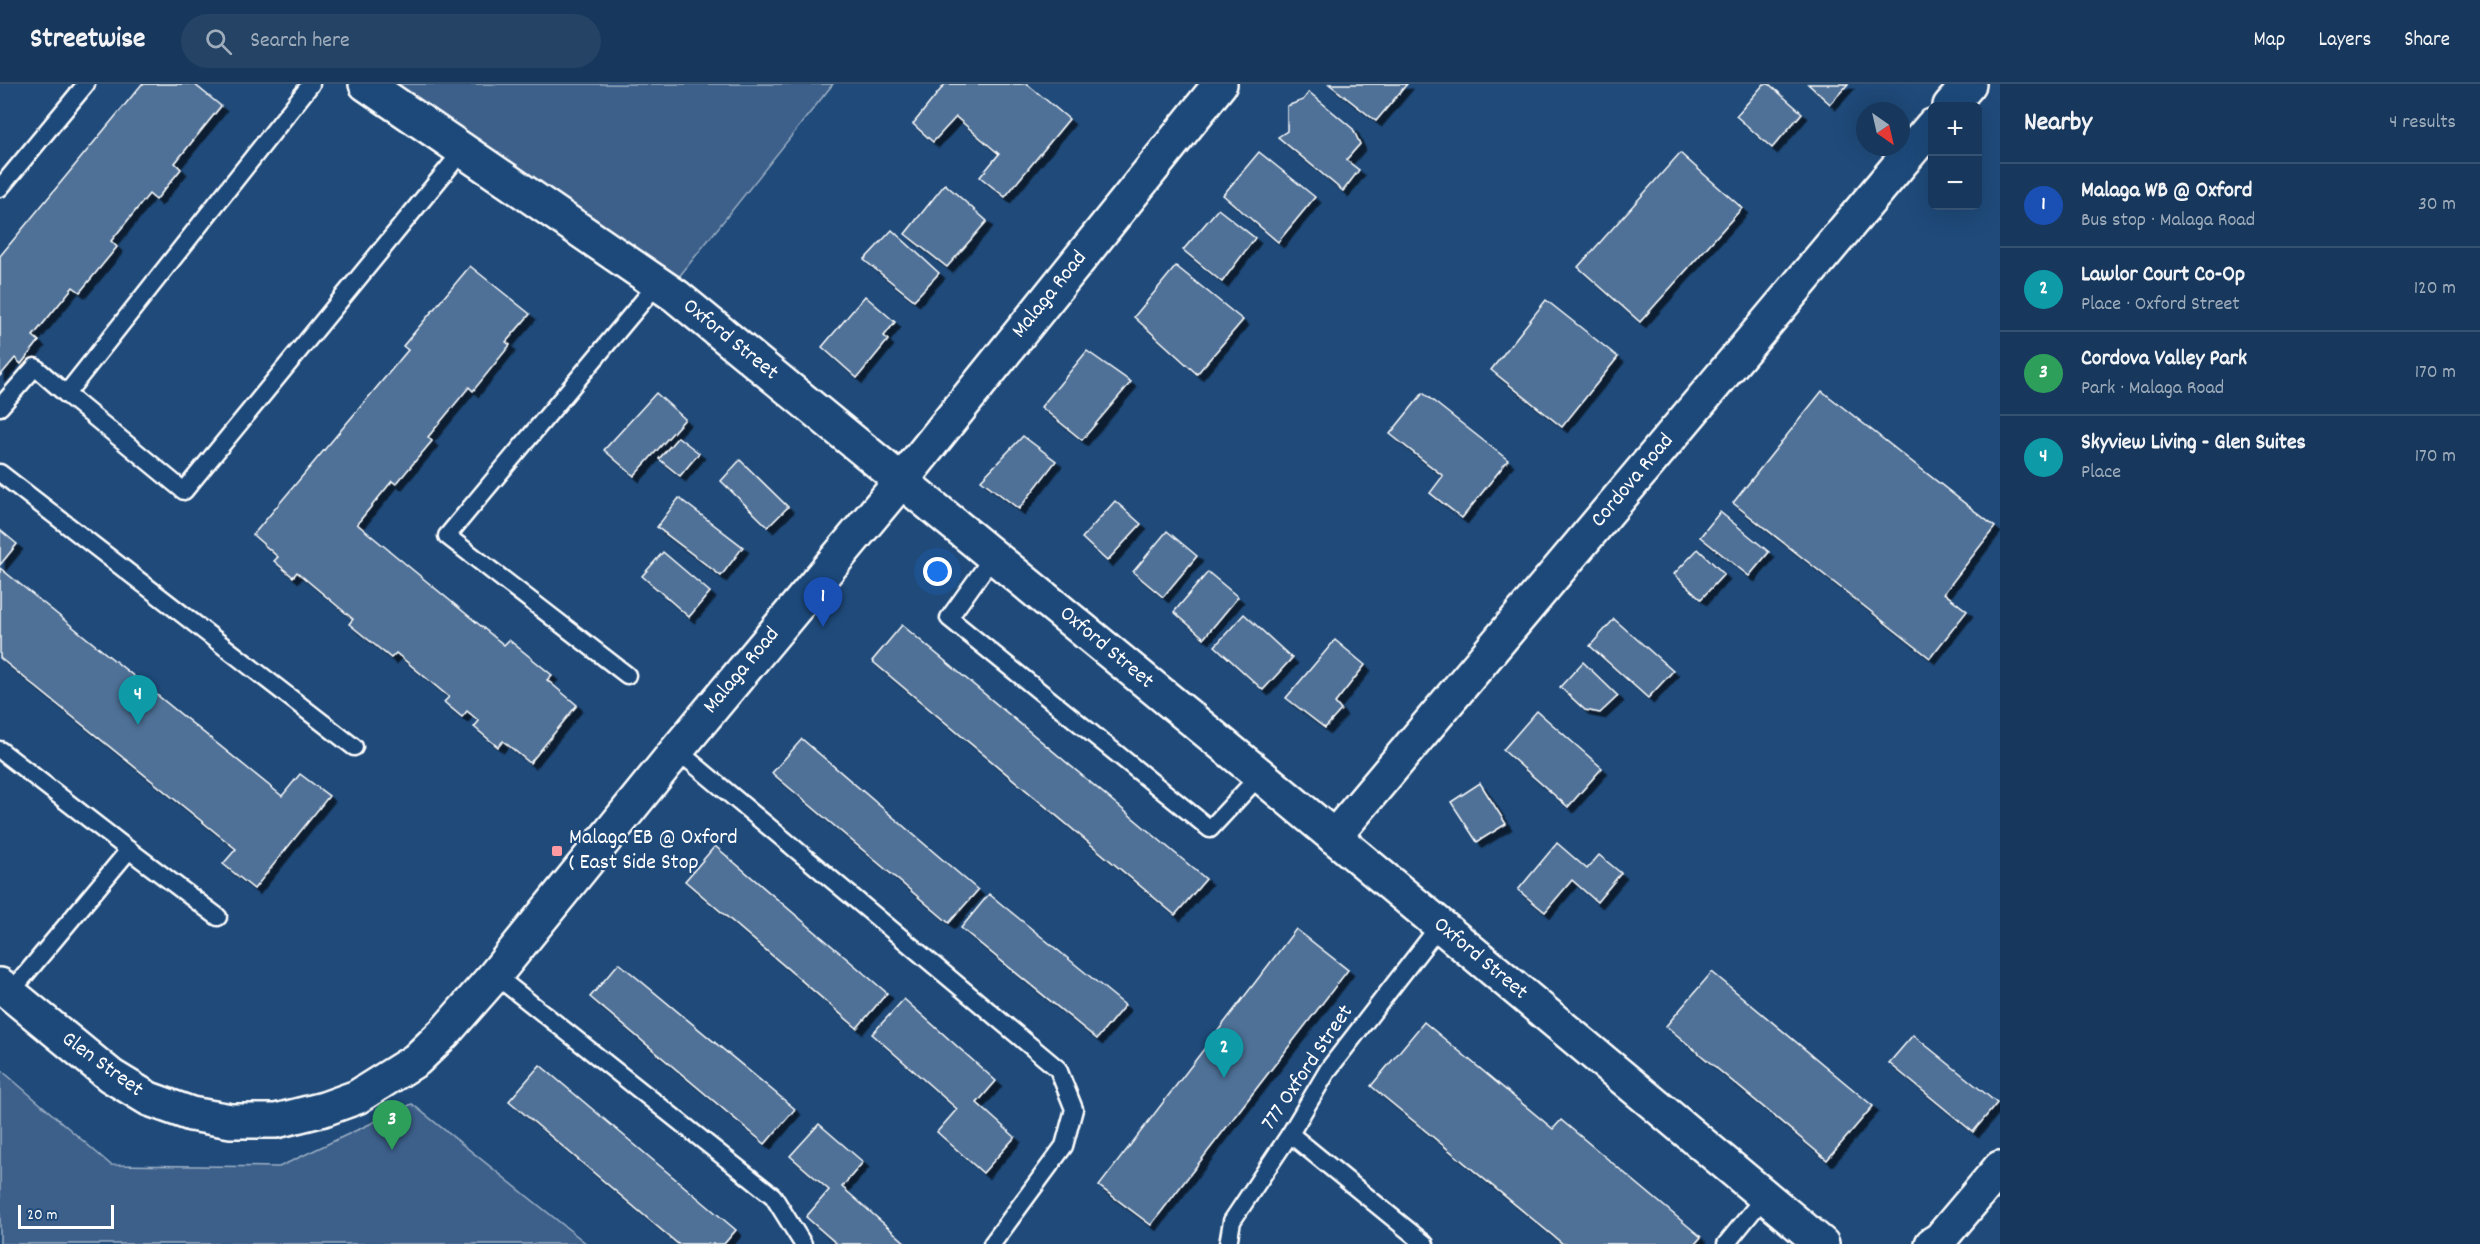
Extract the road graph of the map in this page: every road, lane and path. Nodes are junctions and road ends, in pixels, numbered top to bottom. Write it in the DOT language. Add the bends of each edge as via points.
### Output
graph roads {
  1 [pos="86,84"];
  2 [pos="310,84"];
  3 [pos="366,84"];
  4 [pos="1220,84"];
  5 [pos="1970,84"];
  6 [pos="1954,102"];
  7 [pos="1928,131"];
  8 [pos="464,149"];
  9 [pos="0,188"];
  10 [pos="658,283"];
  11 [pos="66,394"];
  12 [pos="0,407"];
  13 [pos="0,473"];
  14 [pos="902,480"];
  15 [pos="994,555"];
  16 [pos="627,675"];
  17 [pos="354,747"];
  18 [pos="0,750"];
  19 [pos="677,750"];
  20 [pos="1260,775"];
  21 [pos="1334,837"];
  22 [pos="129,850"];
  23 [pos="218,917"];
  24 [pos="1440,925"];
  25 [pos="495,975"];
  26 [pos="5,989"];
  27 [pos="324,1109"];
  28 [pos="1290,1134"];
  29 [pos="2000,1168"];
  30 [pos="1765,1196"];
  31 [pos="803,1244"];
  32 [pos="992,1244"];
  33 [pos="1228,1244"];
  34 [pos="1425,1244"];
  35 [pos="1726,1244"];
  36 [pos="1822,1244"];
  37 [pos="1932,1244"];
  1 -- 9 [label="lane"];
  2 -- 11 [label="lane"];
  3 -- 8 [label="street, Oxford Street"];
  4 -- 14 [label="street, Malaga Road"];
  5 -- 6 [label="street"];
  7 -- 21 [label="street, Cordova Road"];
  8 -- 10 [label="street, Oxford Street"];
  8 -- 11 [label="lane" via="184,491"];
  10 -- 14 [label="street, Oxford Street"];
  10 -- 16 [label="lane" via="447,536"];
  11 -- 12 [label="lane" via="35,367"];
  13 -- 17 [label="lane"];
  14 -- 15 [label="street, Oxford Street"];
  14 -- 19 [label="street, Malaga Road"];
  15 -- 20 [label="street, Oxford Street"];
  15 -- 20 [label="lane" via="949,618 1210,829"];
  18 -- 22 [label="lane"];
  19 -- 25 [label="street, Malaga Road"];
  19 -- 32 [label="lane" via="1058,1069 1074,1109 1064,1146"];
  20 -- 21 [label="street, Oxford Street"];
  21 -- 24 [label="street, Oxford Street"];
  22 -- 23 [label="lane"];
  22 -- 26 [label="lane"];
  24 -- 28 [label="lane, 777 Oxford Street" via="1328,1070"];
  24 -- 30 [label="street, Oxford Street"];
  25 -- 27 [label="street, Malaga Road" via="416,1060 357,1097"];
  25 -- 31 [label="lane" via="773,1196"];
  26 -- 27 [label="street, Glen Street" via="111,1076 149,1099 191,1114 231,1121 276,1121"];
  28 -- 33 [label="lane, 777 Oxford Street" via="1232,1221"];
  28 -- 34 [label="lane"];
  29 -- 37 [label="street"];
  30 -- 35 [label="lane"];
  30 -- 36 [label="street, Oxford Street"];
}
